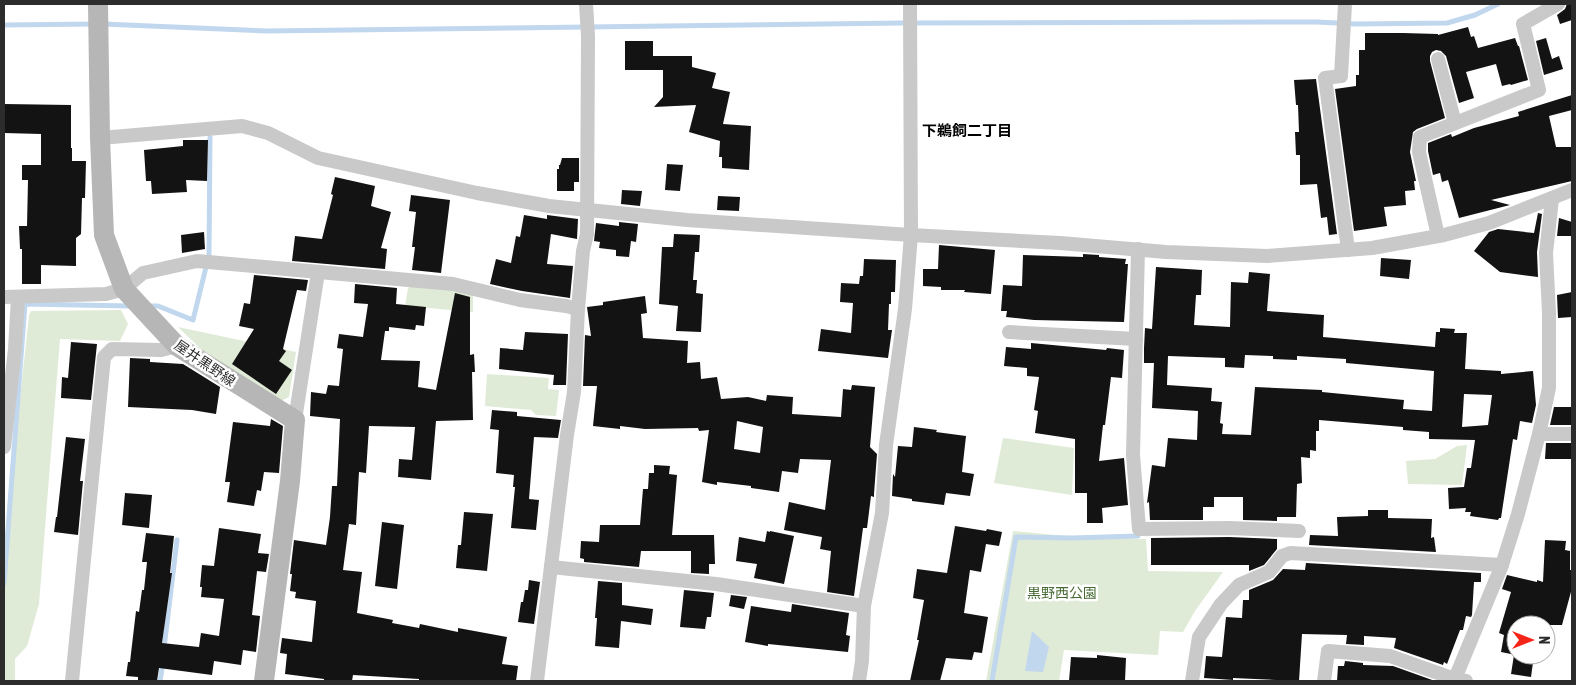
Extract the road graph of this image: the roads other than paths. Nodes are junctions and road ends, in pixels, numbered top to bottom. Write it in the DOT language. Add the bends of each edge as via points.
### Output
graph roads {
  1 [pos="1345,4"];
  2 [pos="1558,4"];
  3 [pos="586,8"];
  4 [pos="910,10"];
  5 [pos="98,18"];
  6 [pos="1438,59"];
  7 [pos="1455,123"];
  8 [pos="100,138"];
  9 [pos="1572,190"];
  10 [pos="1552,199"];
  11 [pos="586,209"];
  12 [pos="911,236"];
  13 [pos="1438,236"];
  14 [pos="1138,249"];
  15 [pos="1348,250"];
  16 [pos="318,272"];
  17 [pos="124,289"];
  18 [pos="11,297"];
  19 [pos="578,309"];
  20 [pos="1009,332"];
  21 [pos="1136,338"];
  22 [pos="177,346"];
  23 [pos="295,420"];
  24 [pos="1539,434"];
  25 [pos="1572,434"];
  26 [pos="4,447"];
  27 [pos="1299,531"];
  28 [pos="1502,565"];
  29 [pos="551,567"];
  30 [pos="864,606"];
  31 [pos="1458,680"];
  32 [pos="72,681"];
  33 [pos="264,681"];
  34 [pos="536,681"];
  35 [pos="859,681"];
  36 [pos="1192,681"];
  37 [pos="1324,681"];
  1 -- 15 [label="street" via="1341,76 1325,78"];
  2 -- 7 [label="street" via="1523,24 1539,90"];
  3 -- 11 [label="street"];
  4 -- 12 [label="street"];
  5 -- 8 [label="main road, 屋井黒野線"];
  6 -- 7 [label="street"];
  7 -- 13 [label="street" via="1420,137 1419,152"];
  8 -- 11 [label="street" via="242,126 268,133 318,158 477,194"];
  8 -- 17 [label="main road, 屋井黒野線" via="104,234"];
  9 -- 10 [label="street"];
  10 -- 13 [label="street" via="1489,223"];
  10 -- 24 [label="street" via="1546,253 1549,388"];
  11 -- 12 [label="street" via="687,220"];
  11 -- 19 [label="street" via="587,234"];
  12 -- 14 [label="street"];
  12 -- 30 [label="street" via="905,309 886,445 882,513"];
  13 -- 15 [label="street"];
  14 -- 15 [label="street" via="1267,256"];
  14 -- 21 [label="street"];
  16 -- 17 [label="street" via="197,261 143,273"];
  16 -- 19 [label="street" via="453,284 520,300"];
  16 -- 23 [label="street"];
  17 -- 18 [label="street" via="106,294"];
  17 -- 22 [label="main road, 屋井黒野線"];
  18 -- 26 [label="street" via="14,349"];
  19 -- 29 [label="street" via="574,392"];
  20 -- 21 [label="street"];
  21 -- 27 [label="street" via="1133,455 1139,529"];
  22 -- 23 [label="main road, 屋井黒野線"];
  22 -- 32 [label="street" via="161,350 112,349 104,356"];
  23 -- 33 [label="main road"];
  24 -- 25 [label="street"];
  24 -- 28 [label="street"];
  28 -- 31 [label="street"];
  28 -- 36 [label="street" via="1290,553 1282,556 1269,572 1239,585 1221,604 1199,637"];
  29 -- 30 [label="street" via="716,584"];
  29 -- 34 [label="street"];
  30 -- 35 [label="street"];
  31 -- 37 [label="street" via="1390,656 1328,651"];
}
